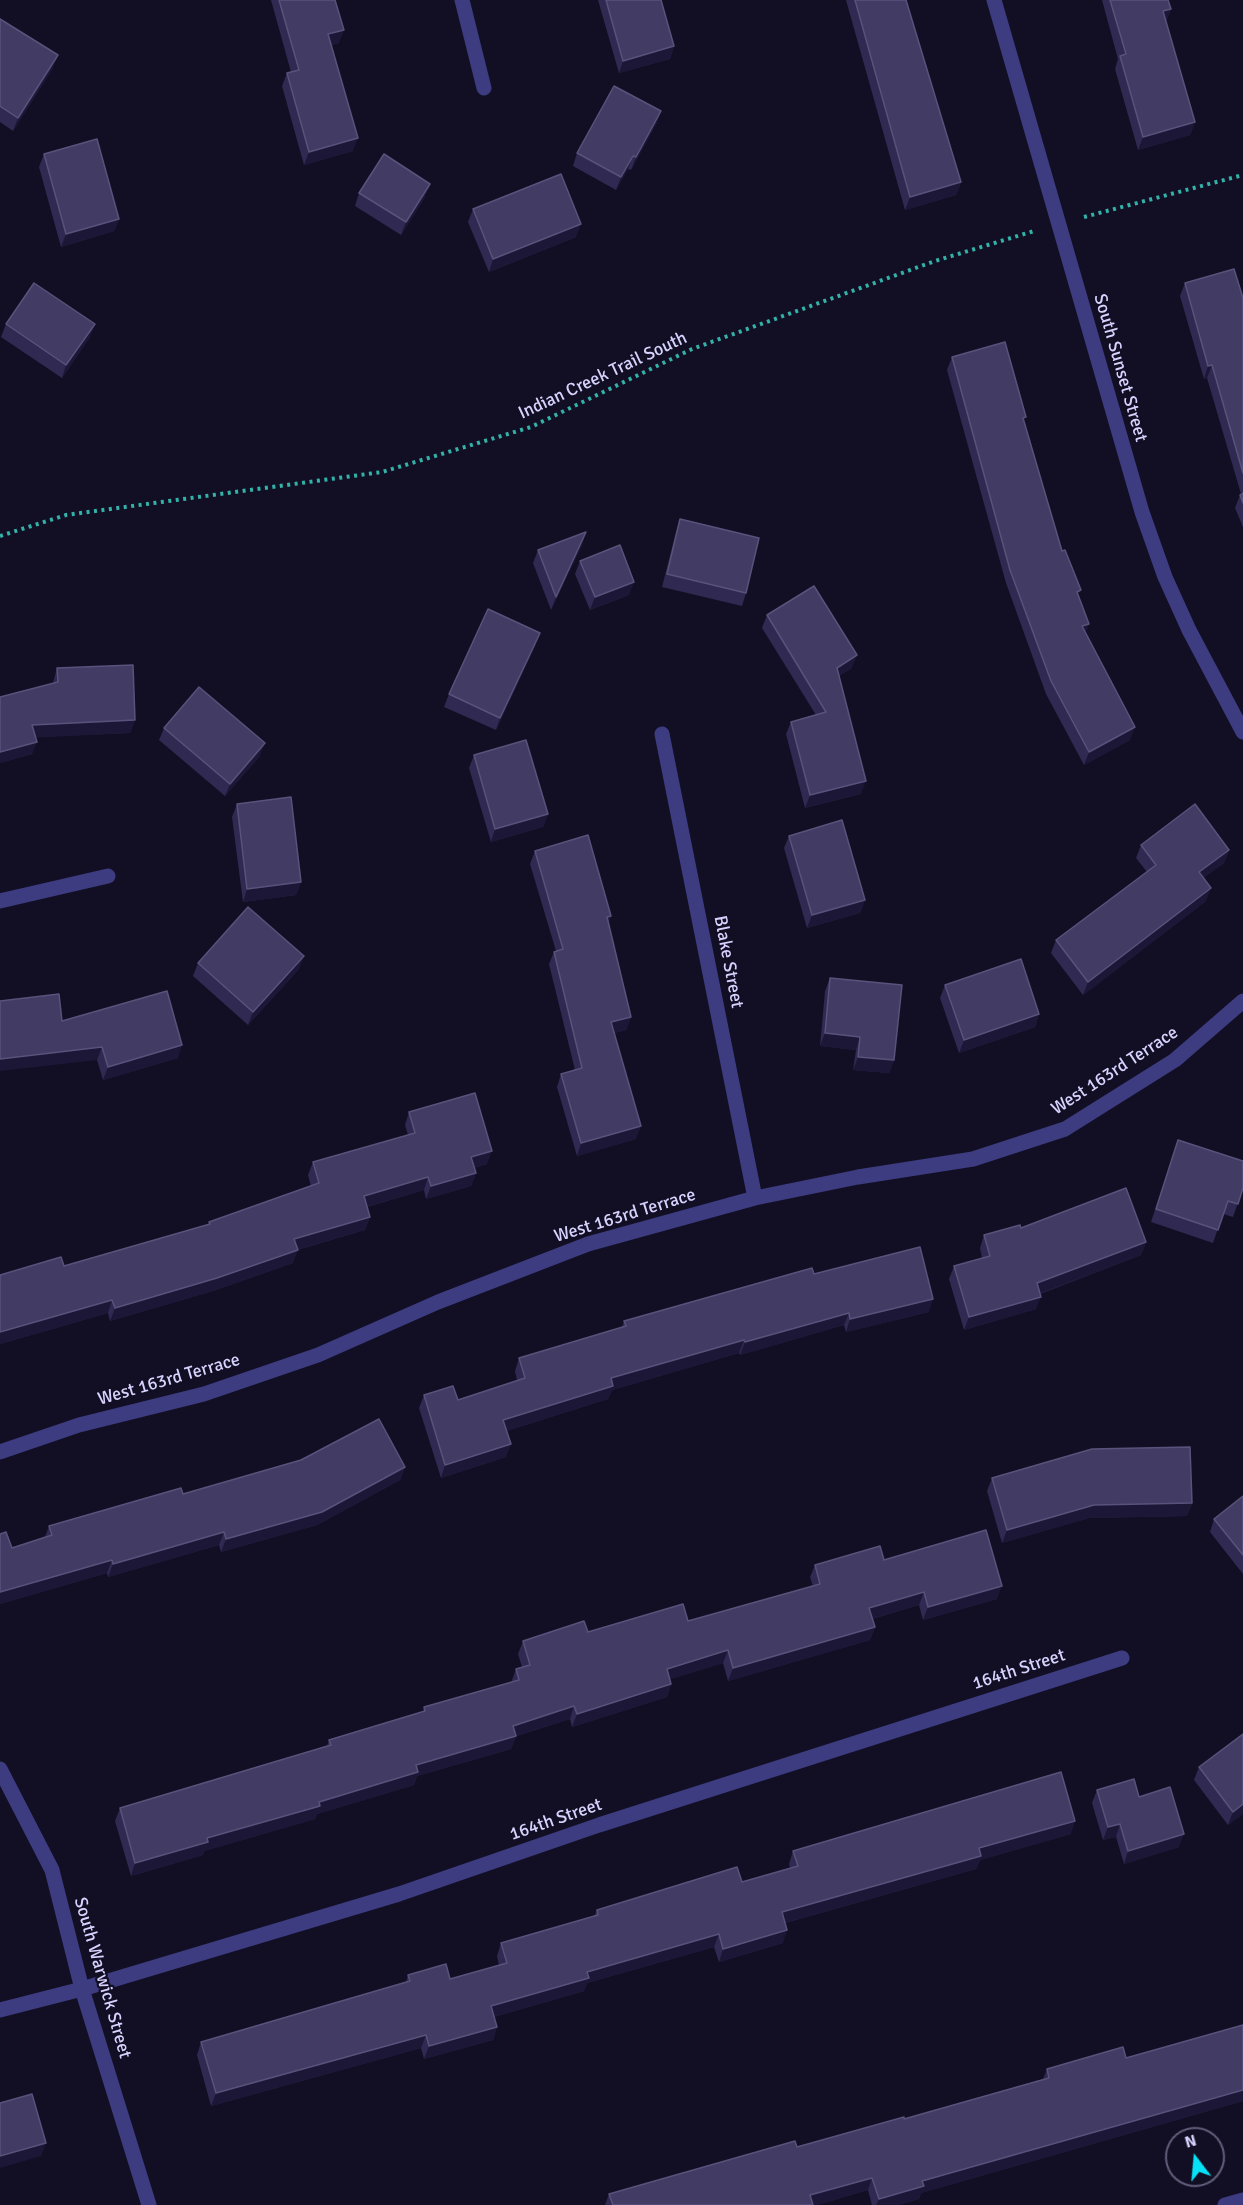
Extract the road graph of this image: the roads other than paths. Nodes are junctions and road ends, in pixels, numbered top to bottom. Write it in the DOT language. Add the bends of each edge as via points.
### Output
graph roads {
  1 [pos="462,0"];
  2 [pos="994,0"];
  3 [pos="484,88"];
  4 [pos="1243,732"];
  5 [pos="662,734"];
  6 [pos="108,876"];
  7 [pos="0,901"];
  8 [pos="1243,1001"];
  9 [pos="755,1198"];
  10 [pos="0,1452"];
  11 [pos="1122,1658"];
  12 [pos="0,1769"];
  13 [pos="82,1989"];
  14 [pos="0,2010"];
  15 [pos="1243,2200"];
  16 [pos="149,2205"];
  17 [pos="1225,2205"];
  1 -- 3 [label="street"];
  2 -- 4 [label="street, South Sunset Street" via="1142,512 1189,630"];
  5 -- 9 [label="street, Blake Street"];
  6 -- 7 [label="street"];
  8 -- 9 [label="street, West 163rd Terrace" via="1175,1060 1065,1129 973,1159"];
  9 -- 10 [label="street, West 163rd Terrace" via="588,1244 438,1302 318,1355 204,1394 79,1425"];
  11 -- 13 [label="street, 164th Street" via="599,1825 399,1894"];
  12 -- 13 [label="street, South Warwick Street" via="52,1870"];
  13 -- 14 [label="street, 164th Street"];
  13 -- 16 [label="street, South Warwick Street"];
  15 -- 17 [label="street"];
}
